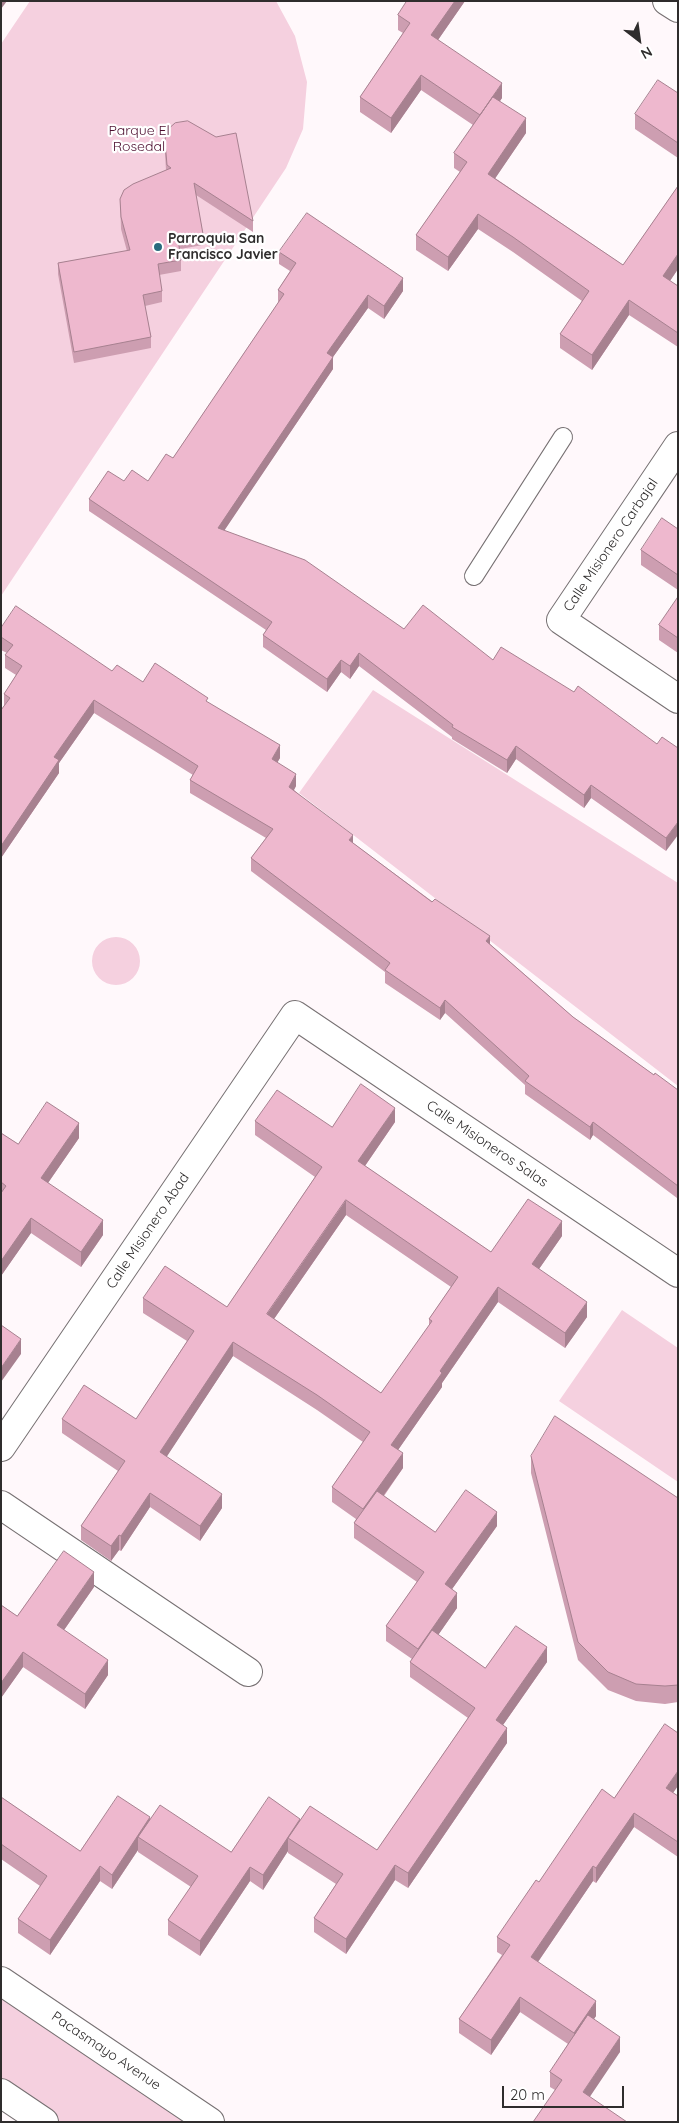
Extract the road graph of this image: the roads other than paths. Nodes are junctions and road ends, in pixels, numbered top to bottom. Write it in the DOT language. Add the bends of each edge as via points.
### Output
graph roads {
  1 [pos="667,1"];
  2 [pos="678,8"];
  3 [pos="563,437"];
  4 [pos="678,446"];
  5 [pos="474,576"];
  6 [pos="678,700"];
  7 [pos="295,1015"];
  8 [pos="678,1273"];
  9 [pos="1,1447"];
  10 [pos="1,1505"];
  11 [pos="248,1672"];
  12 [pos="1,1981"];
  13 [pos="1,2093"];
  14 [pos="44,2122"];
  15 [pos="210,2122"];
  1 -- 2 [label="street"];
  3 -- 5 [label="lane"];
  4 -- 6 [label="street, Calle Misionero Carbajal" via="560,620"];
  7 -- 8 [label="street, Calle Misioneros Salas"];
  7 -- 9 [label="street, Calle Misionero Abad"];
  10 -- 11 [label="street"];
  12 -- 15 [label="street, Pacasmayo Avenue"];
  13 -- 14 [label="street"];
}
